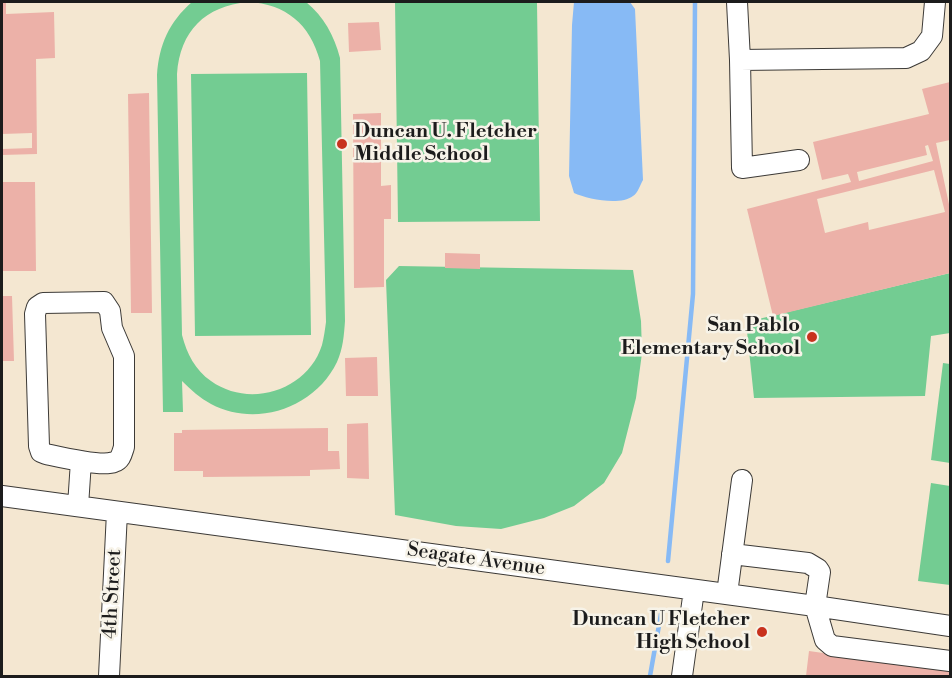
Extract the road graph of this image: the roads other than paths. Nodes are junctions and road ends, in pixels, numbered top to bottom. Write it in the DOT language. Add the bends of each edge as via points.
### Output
graph roads {
  1 [pos="737,2"];
  2 [pos="935,2"];
  3 [pos="740,60"];
  4 [pos="799,160"];
  5 [pos="81,461"];
  6 [pos="742,480"];
  7 [pos="2,496"];
  8 [pos="78,506"];
  9 [pos="117,512"];
  10 [pos="732,554"];
  11 [pos="694,590"];
  12 [pos="727,594"];
  13 [pos="815,606"];
  14 [pos="951,626"];
  15 [pos="951,661"];
  16 [pos="109,676"];
  17 [pos="682,676"];
  1 -- 3 [label="street"];
  2 -- 3 [label="street" via="932,36 921,51 906,58"];
  3 -- 4 [label="street" via="741,168"];
  5 -- 5 [label="street" via="106,463 121,457 124,356 104,302 43,303 35,314 39,446 46,454"];
  5 -- 8 [label="street"];
  6 -- 10 [label="street"];
  7 -- 8 [label="street, Seagate Avenue"];
  8 -- 9 [label="street, Seagate Avenue"];
  9 -- 11 [label="street, Seagate Avenue"];
  9 -- 16 [label="street, 4th Street"];
  10 -- 12 [label="street"];
  10 -- 13 [label="street" via="818,568"];
  11 -- 12 [label="street, Seagate Avenue"];
  11 -- 17 [label="street"];
  12 -- 13 [label="street, Seagate Avenue"];
  13 -- 14 [label="street, Seagate Avenue"];
  13 -- 15 [label="street" via="825,640 832,646"];
}
